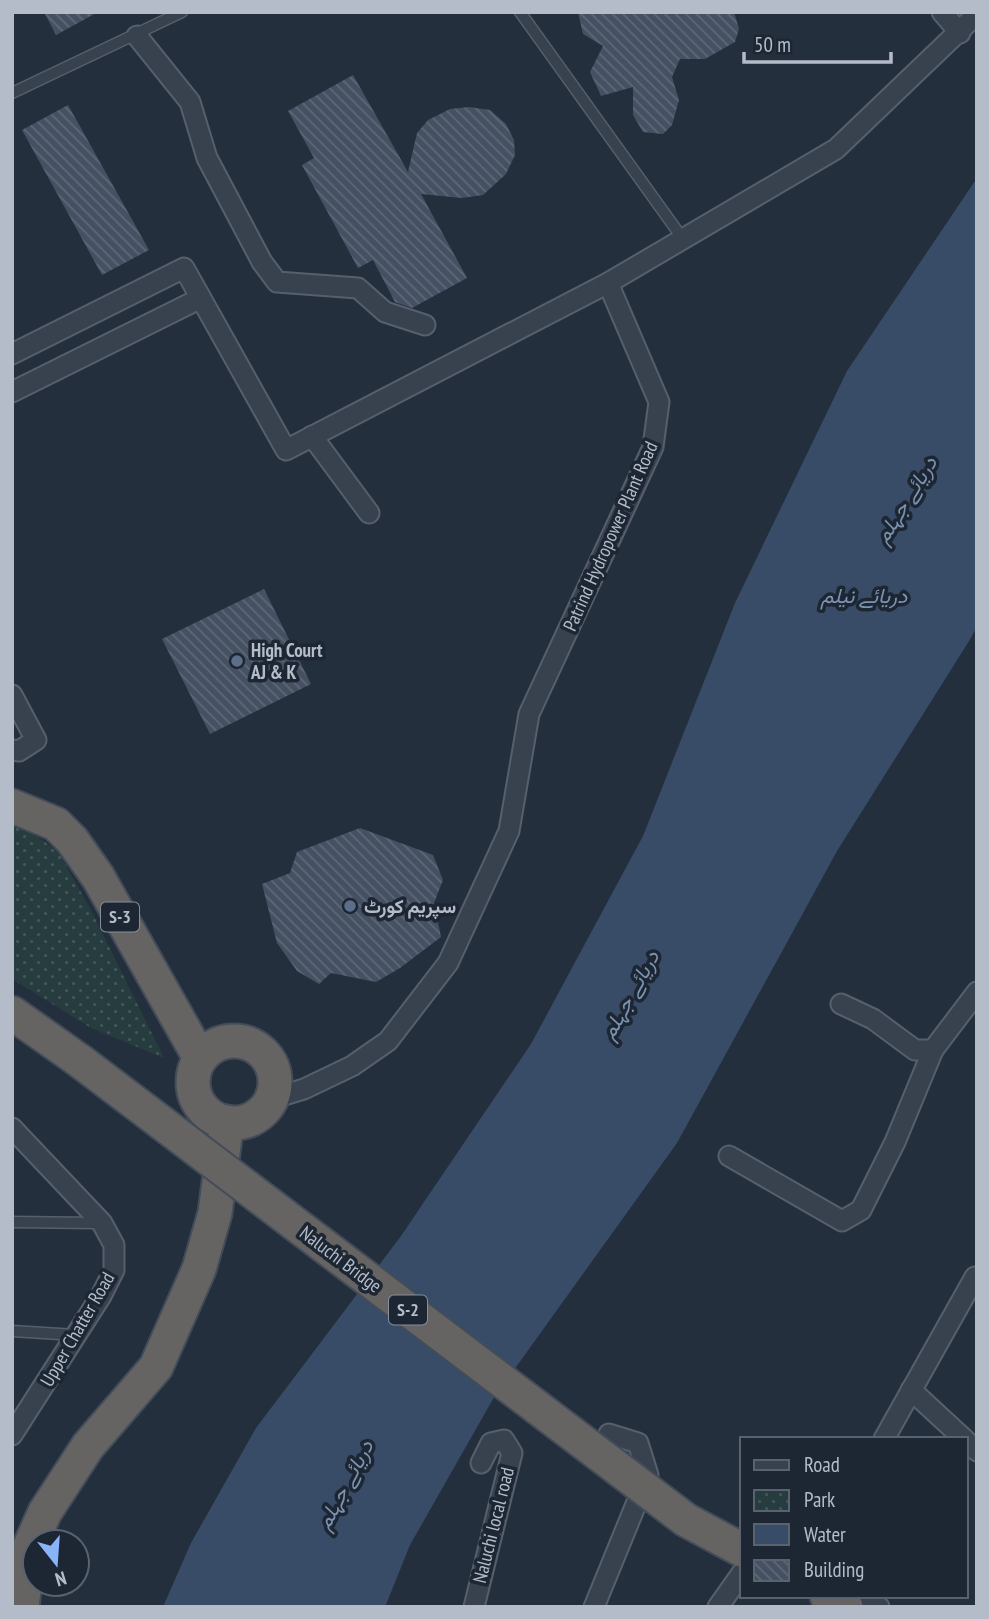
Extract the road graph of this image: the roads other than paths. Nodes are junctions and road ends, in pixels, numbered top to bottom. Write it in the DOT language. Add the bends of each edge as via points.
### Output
graph roads {
  1 [pos="182,12"];
  2 [pos="520,12"];
  3 [pos="942,12"];
  4 [pos="977,14"];
  5 [pos="960,33"];
  6 [pos="137,36"];
  7 [pos="12,93"];
  8 [pos="683,239"];
  9 [pos="608,283"];
  10 [pos="199,299"];
  11 [pos="425,325"];
  12 [pos="12,354"];
  13 [pos="12,392"];
  14 [pos="312,436"];
  15 [pos="369,513"];
  16 [pos="12,695"];
  17 [pos="12,750"];
  18 [pos="12,806"];
  19 [pos="977,992"];
  20 [pos="841,1004"];
  21 [pos="12,1013"];
  22 [pos="933,1050"];
  23 [pos="200,1058"];
  24 [pos="271,1099"];
  25 [pos="227,1122"];
  26 [pos="12,1128"];
  27 [pos="729,1156"];
  28 [pos="12,1222"];
  29 [pos="102,1223"];
  30 [pos="976,1277"];
  31 [pos="12,1331"];
  32 [pos="77,1335"];
  33 [pos="911,1390"];
  34 [pos="609,1434"];
  35 [pos="12,1435"];
  36 [pos="885,1437"];
  37 [pos="962,1437"];
  38 [pos="481,1463"];
  39 [pos="740,1549"];
  40 [pos="740,1576"];
  41 [pos="830,1598"];
  42 [pos="22,1607"];
  43 [pos="474,1607"];
  44 [pos="594,1607"];
  45 [pos="718,1607"];
  46 [pos="846,1607"];
  1 -- 6 [label="lane"];
  2 -- 8 [label="lane"];
  3 -- 5 [label="street"];
  4 -- 5 [label="street"];
  5 -- 8 [label="street" via="836,149"];
  6 -- 7 [label="lane"];
  6 -- 11 [label="street" via="190,102 207,158 277,282 358,288 385,312"];
  8 -- 9 [label="street"];
  9 -- 14 [label="street"];
  9 -- 24 [label="street, Patrind Hydropower Plant Road" via="659,402 653,447 529,714 509,831 448,962 388,1041 352,1066"];
  10 -- 12 [label="street" via="184,268"];
  10 -- 13 [label="street"];
  10 -- 14 [label="street" via="286,450"];
  14 -- 15 [label="street"];
  16 -- 17 [label="street" via="36,740 19,751"];
  18 -- 23 [label="highway, S-3" via="56,824 72,840 98,877"];
  19 -- 22 [label="street"];
  20 -- 22 [label="street" via="915,1050"];
  21 -- 39 [label="highway, Naluchi Bridge / S-2, bridge" via="686,1520"];
  22 -- 27 [label="street" via="861,1210 842,1221"];
  23 -- 24 [label="highway" via="223,1042 251,1044 270,1061 274,1074"];
  23 -- 25 [label="highway" via="194,1070 195,1097 214,1118"];
  24 -- 25 [label="highway" via="253,1118"];
  25 -- 42 [label="highway" via="215,1213 199,1269 156,1367 88,1446 45,1512 29,1548"];
  26 -- 29 [label="street, Upper Chatter Road"];
  28 -- 29 [label="lane"];
  29 -- 32 [label="street, Upper Chatter Road" via="114,1245 114,1270"];
  30 -- 33 [label="street"];
  31 -- 32 [label="lane"];
  32 -- 35 [label="street, Upper Chatter Road"];
  33 -- 36 [label="street"];
  33 -- 37 [label="street"];
  34 -- 44 [label="street" via="638,1443 648,1475"];
  38 -- 43 [label="street, Naluchi local road" via="491,1443 505,1440 512,1452"];
  40 -- 45 [label="street"];
  41 -- 46 [label="highway"];
}
